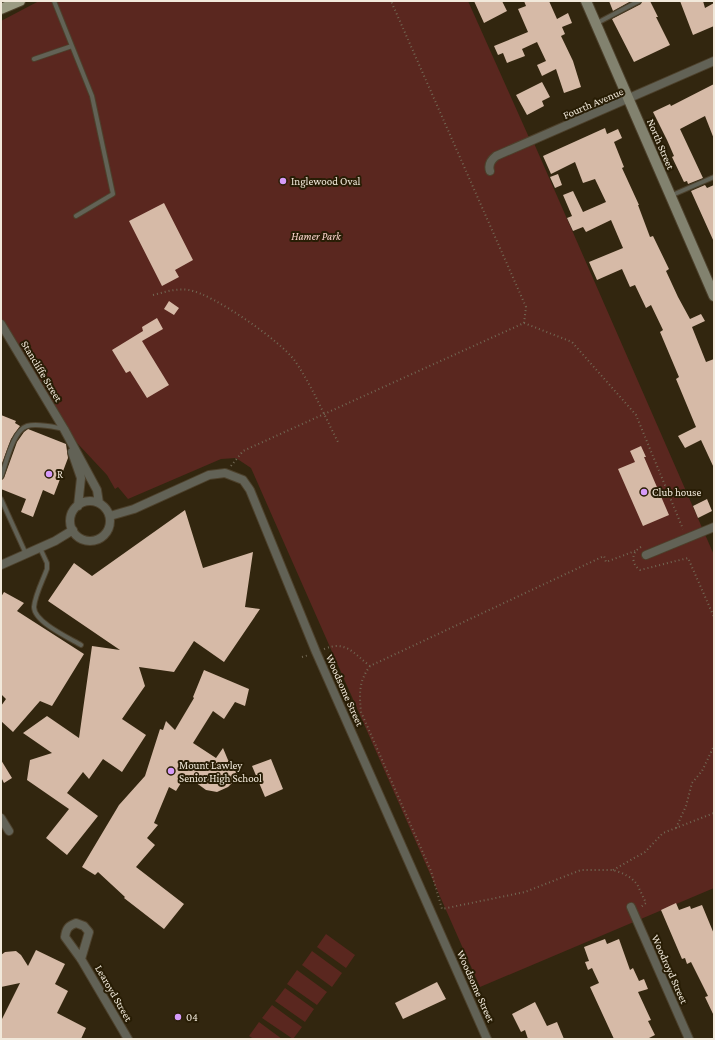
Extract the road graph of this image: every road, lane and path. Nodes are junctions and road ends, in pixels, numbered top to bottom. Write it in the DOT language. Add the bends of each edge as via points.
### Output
graph roads {
  1 [pos="20,1"];
  2 [pos="54,1"];
  3 [pos="391,1"];
  4 [pos="586,1"];
  5 [pos="639,1"];
  6 [pos="1,10"];
  7 [pos="596,24"];
  8 [pos="72,46"];
  9 [pos="34,59"];
  10 [pos="714,61"];
  11 [pos="629,99"];
  12 [pos="490,171"];
  13 [pos="714,177"];
  14 [pos="670,196"];
  15 [pos="76,216"];
  16 [pos="153,295"];
  17 [pos="714,296"];
  18 [pos="524,323"];
  19 [pos="1,324"];
  20 [pos="324,414"];
  21 [pos="64,429"];
  22 [pos="338,442"];
  23 [pos="225,473"];
  24 [pos="1,477"];
  25 [pos="1,499"];
  26 [pos="99,503"];
  27 [pos="78,506"];
  28 [pos="110,516"];
  29 [pos="714,526"];
  30 [pos="73,530"];
  31 [pos="678,532"];
  32 [pos="646,546"];
  33 [pos="40,548"];
  34 [pos="635,551"];
  35 [pos="26,554"];
  36 [pos="646,555"];
  37 [pos="1,565"];
  38 [pos="714,617"];
  39 [pos="81,645"];
  40 [pos="316,652"];
  41 [pos="302,657"];
  42 [pos="370,666"];
  43 [pos="714,746"];
  44 [pos="714,813"];
  45 [pos="1,818"];
  46 [pos="676,828"];
  47 [pos="9,831"];
  48 [pos="613,870"];
  49 [pos="632,910"];
  50 [pos="81,959"];
  51 [pos="128,1039"];
  52 [pos="487,1039"];
  53 [pos="689,1039"];
  1 -- 6 [label="main road"];
  2 -- 8 [label="lane"];
  3 -- 18 [label="path" via="526,307"];
  4 -- 7 [label="main road, North Street"];
  5 -- 7 [label="lane"];
  7 -- 11 [label="main road, North Street"];
  8 -- 9 [label="lane"];
  8 -- 15 [label="lane" via="92,96 113,194"];
  10 -- 11 [label="street, Fourth Avenue"];
  11 -- 12 [label="street, Fourth Avenue" via="496,156 489,167"];
  11 -- 14 [label="main road, North Street"];
  13 -- 14 [label="lane"];
  14 -- 17 [label="main road, North Street"];
  16 -- 20 [label="path" via="175,290 190,290 230,309 270,337 294,360"];
  18 -- 20 [label="path"];
  18 -- 31 [label="path" via="572,342 636,415 684,529"];
  19 -- 21 [label="street, Stancliffe Street"];
  20 -- 22 [label="path"];
  20 -- 23 [label="path" via="243,451"];
  21 -- 24 [label="lane" via="28,426 22,429 16,436"];
  21 -- 26 [label="street, Stancliffe Street" via="97,490"];
  21 -- 27 [label="street, Stancliffe Street" via="81,478"];
  23 -- 28 [label="street" via="209,475 134,509"];
  23 -- 40 [label="street, Woodsome Street" via="243,480 250,490"];
  25 -- 35 [label="lane"];
  26 -- 27 [label="street" via="90,501"];
  26 -- 28 [label="street, Stancliffe Street"];
  27 -- 30 [label="street, Stancliffe Street" via="71,518"];
  28 -- 30 [label="street" via="108,529 100,538 88,540"];
  29 -- 36 [label="street"];
  30 -- 33 [label="street"];
  32 -- 34 [label="path"];
  33 -- 35 [label="street"];
  33 -- 39 [label="lane" via="47,569 34,607 36,615 42,622"];
  34 -- 38 [label="path" via="633,559 636,568 640,570 688,558"];
  34 -- 42 [label="path" via="606,562 604,556"];
  35 -- 37 [label="street"];
  40 -- 41 [label="path"];
  40 -- 42 [label="path" via="334,645 343,645"];
  40 -- 52 [label="street, Woodsome Street"];
  42 -- 48 [label="path" via="363,676 359,691 361,712 431,871 442,909 525,892 581,870"];
  43 -- 46 [label="path" via="702,771 692,783 686,806"];
  44 -- 46 [label="path"];
  45 -- 47 [label="street"];
  46 -- 48 [label="path" via="663,833 645,852"];
  48 -- 49 [label="path" via="631,878 637,884 646,903"];
  49 -- 53 [label="street, Woodroyd Street"];
  50 -- 51 [label="street, Learoyd Street"];
}
